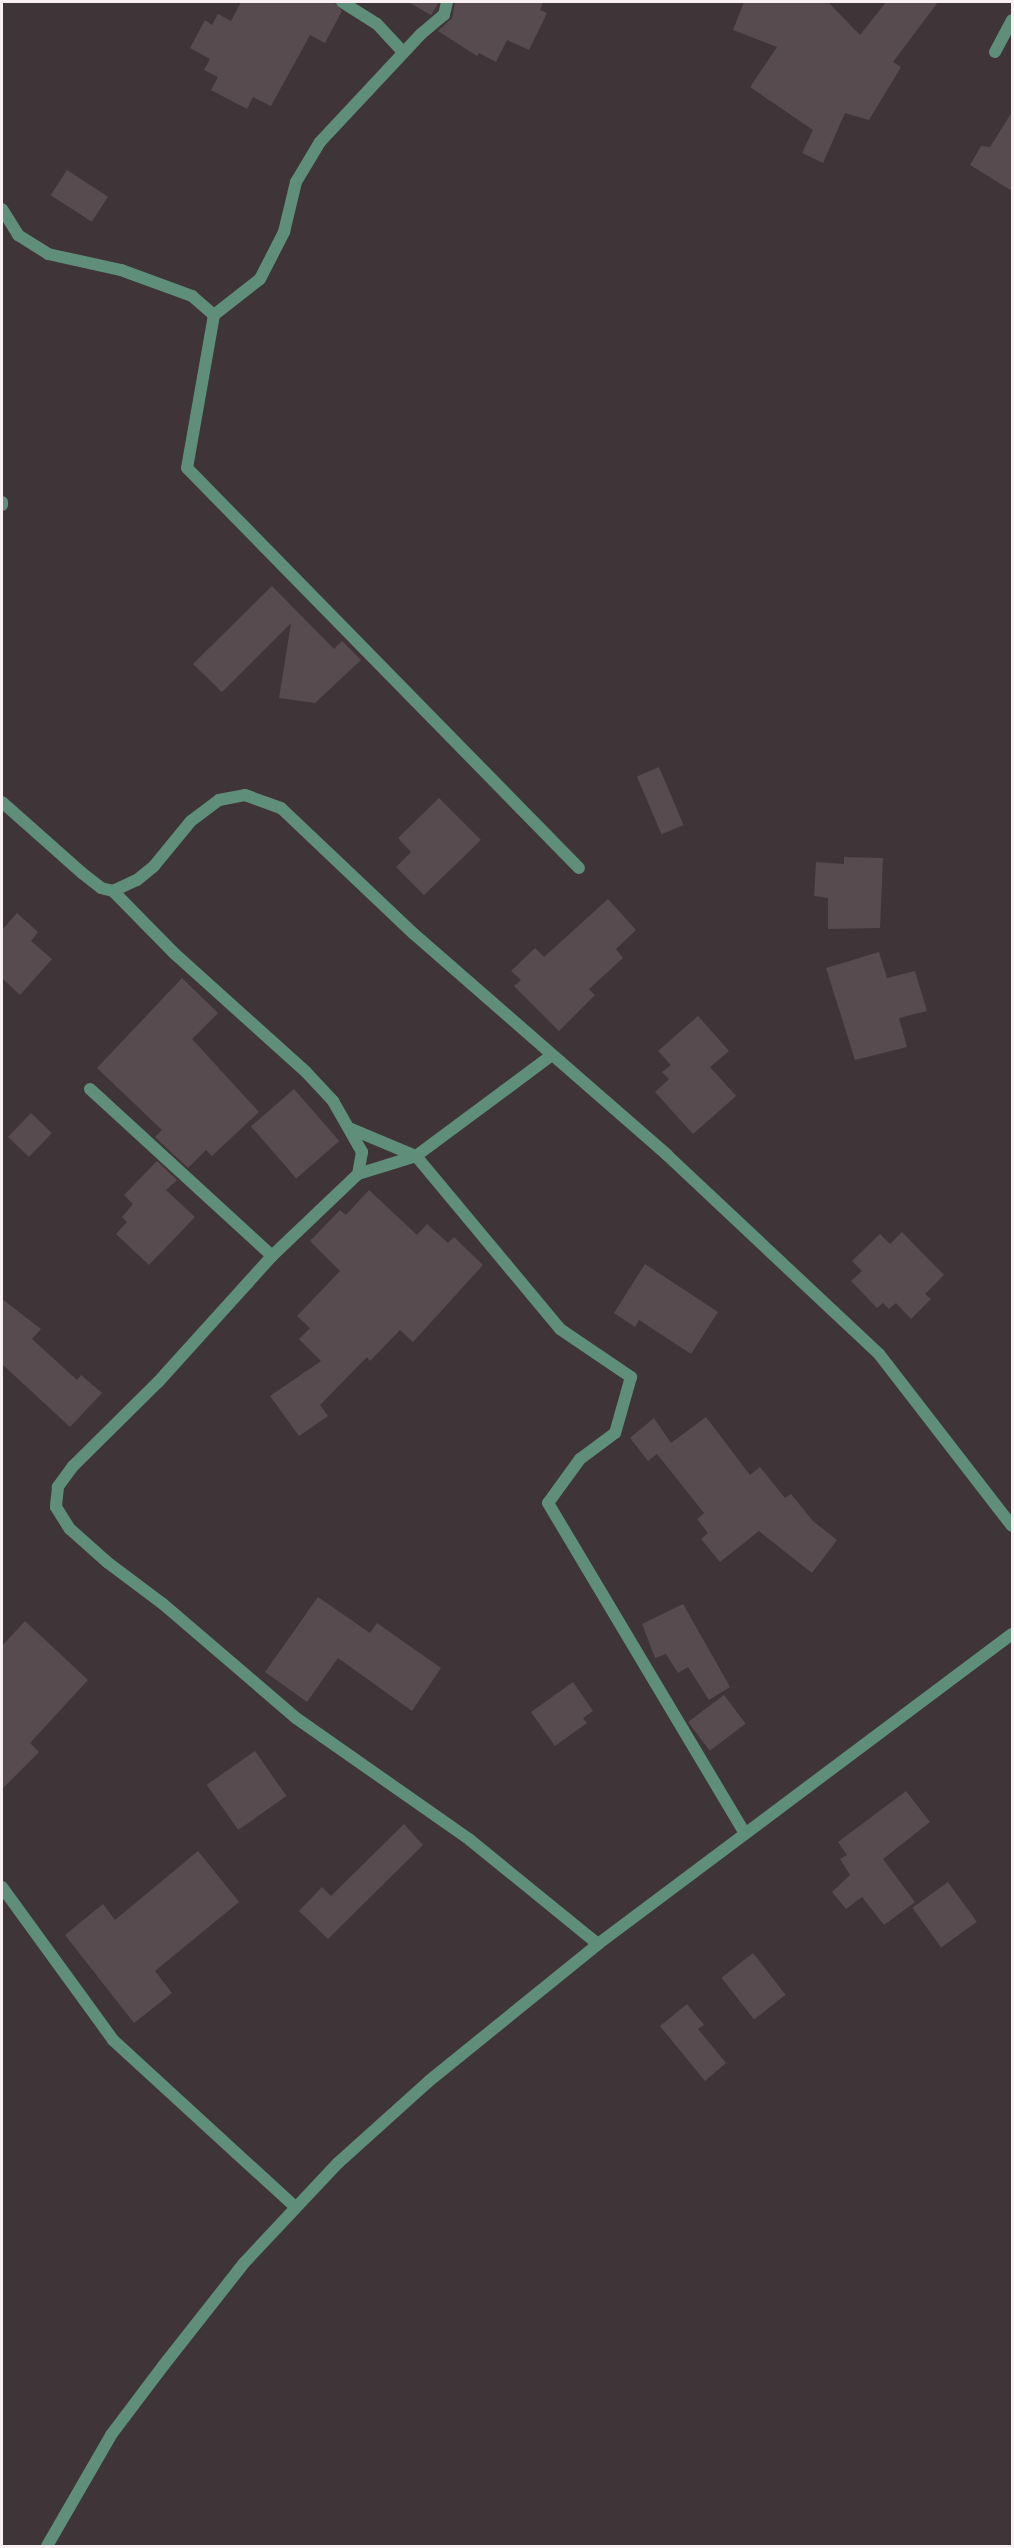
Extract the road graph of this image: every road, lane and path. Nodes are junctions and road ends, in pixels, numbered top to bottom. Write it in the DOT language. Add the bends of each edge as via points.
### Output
graph roads {
  1 [pos="342,2"];
  2 [pos="447,2"];
  3 [pos="1012,20"];
  4 [pos="403,52"];
  5 [pos="994,52"];
  6 [pos="2,209"];
  7 [pos="214,315"];
  8 [pos="2,802"];
  9 [pos="579,868"];
  10 [pos="113,891"];
  11 [pos="552,1055"];
  12 [pos="90,1089"];
  13 [pos="349,1128"];
  14 [pos="416,1156"];
  15 [pos="358,1174"];
  16 [pos="272,1256"];
  17 [pos="1012,1526"];
  18 [pos="1012,1634"];
  19 [pos="745,1833"];
  20 [pos="2,1887"];
  21 [pos="598,1944"];
  22 [pos="294,2206"];
  23 [pos="47,2547"];
  1 -- 4 [label="street" via="377,24"];
  2 -- 4 [label="street" via="444,15"];
  3 -- 5 [label="street"];
  4 -- 7 [label="street" via="320,142 296,182 284,232 260,279"];
  6 -- 7 [label="street" via="18,235 48,254 121,270 192,296"];
  7 -- 9 [label="street" via="187,468"];
  8 -- 10 [label="street" via="82,873 101,888"];
  10 -- 11 [label="street" via="137,880 154,866 191,821 219,800 245,795 281,808 414,934"];
  10 -- 13 [label="street" via="175,954 306,1072 333,1101"];
  11 -- 14 [label="street"];
  11 -- 17 [label="street" via="667,1155 879,1354"];
  12 -- 16 [label="street"];
  13 -- 14 [label="street"];
  13 -- 15 [label="street" via="362,1152"];
  14 -- 15 [label="street"];
  14 -- 19 [label="street" via="561,1329 631,1377 615,1433 580,1459 548,1503"];
  15 -- 16 [label="street"];
  16 -- 21 [label="street" via="158,1382 74,1466 58,1486 56,1507 70,1529 106,1562 163,1604 296,1718 470,1840"];
  18 -- 19 [label="street"];
  19 -- 21 [label="street"];
  20 -- 22 [label="street" via="113,2040"];
  21 -- 22 [label="street" via="429,2080"];
  22 -- 23 [label="street" via="244,2263 111,2435"];
}
